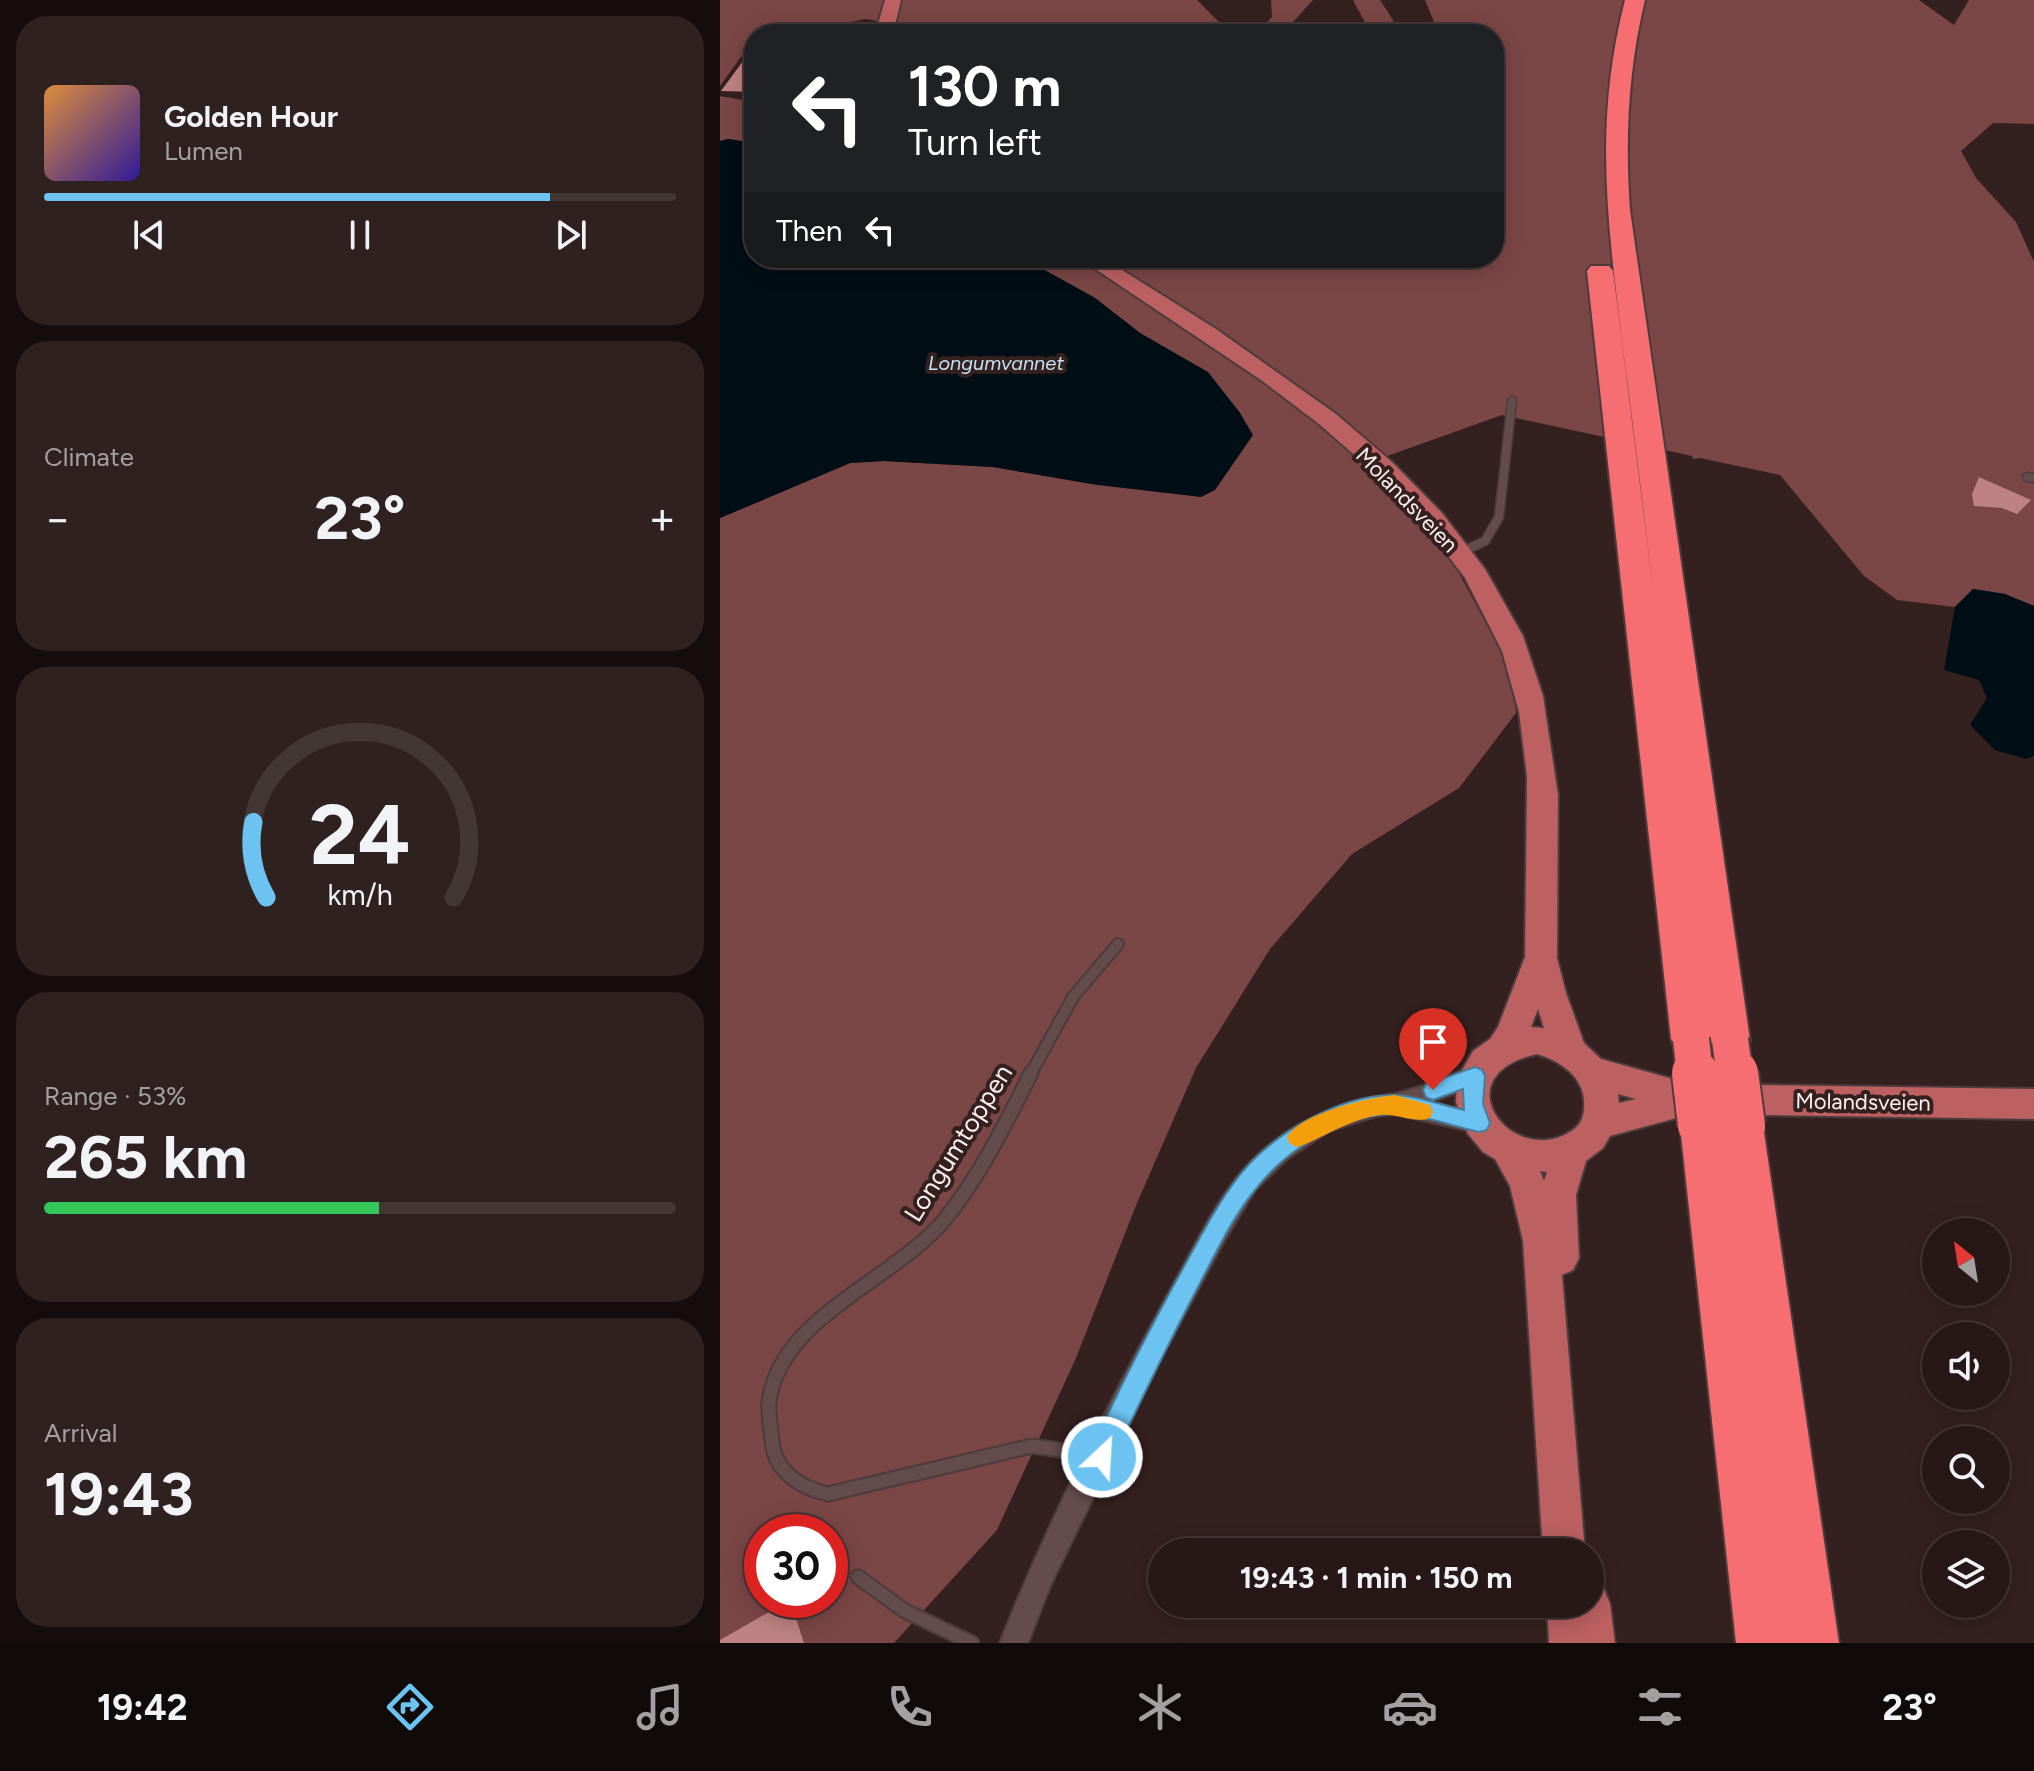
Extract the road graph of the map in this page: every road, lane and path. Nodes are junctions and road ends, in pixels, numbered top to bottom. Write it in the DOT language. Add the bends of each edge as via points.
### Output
graph roads {
  1 [pos="893,0"];
  2 [pos="1615,0"];
  3 [pos="1635,0"];
  4 [pos="887,24"];
  5 [pos="1104,268"];
  6 [pos="1512,401"];
  7 [pos="1459,553"];
  8 [pos="1118,944"];
  9 [pos="1541,957"];
  10 [pos="1711,1040"];
  11 [pos="1503,1047"];
  12 [pos="1582,1061"];
  13 [pos="1475,1076"];
  14 [pos="1395,1104"];
  15 [pos="2034,1104"];
  16 [pos="1711,1117"];
  17 [pos="1479,1123"];
  18 [pos="1598,1124"];
  19 [pos="1508,1148"];
  20 [pos="1571,1150"];
  21 [pos="1102,1457"];
  22 [pos="1563,1538"];
  23 [pos="1584,1538"];
  24 [pos="858,1577"];
  25 [pos="1569,1618"];
  26 [pos="1590,1618"];
  27 [pos="972,1643"];
  28 [pos="1014,1643"];
  29 [pos="1571,1643"];
  30 [pos="1593,1643"];
  31 [pos="1762,1643"];
  32 [pos="1813,1643"];
  1 -- 4 [label="main road"];
  2 -- 10 [label="highway" via="1597,86 1594,203"];
  3 -- 10 [label="highway" via="1617,102 1618,210"];
  5 -- 7 [label="main road, Molandsveien" via="1247,361 1331,424 1401,486"];
  6 -- 7 [label="lane" via="1499,517 1485,541"];
  7 -- 9 [label="main road, Molandsveien" via="1510,637 1536,728 1544,836"];
  8 -- 21 [label="lane, Longumtoppen" via="1083,979 1016,1104 945,1219 905,1259 834,1306 792,1346 769,1392 767,1423 780,1465 805,1488 828,1494 1032,1446"];
  9 -- 11 [label="main road, Molandsveien"];
  9 -- 12 [label="main road, Molandsveien" via="1558,1021"];
  10 -- 16 [label="highway, bridge"];
  11 -- 12 [label="main road" via="1537,1040"];
  11 -- 13 [label="main road"];
  12 -- 16 [label="main road, Molandsveien"];
  12 -- 18 [label="main road" via="1603,1098"];
  13 -- 14 [label="street"];
  13 -- 17 [label="main road" via="1472,1104"];
  14 -- 17 [label="street"];
  14 -- 21 [label="street" via="1322,1123 1279,1151 1247,1182 1153,1347"];
  15 -- 16 [label="main road, Molandsveien"];
  16 -- 18 [label="main road, Molandsveien"];
  16 -- 31 [label="highway"];
  16 -- 32 [label="highway"];
  17 -- 19 [label="main road"];
  18 -- 20 [label="main road"];
  19 -- 20 [label="main road" via="1547,1156"];
  19 -- 22 [label="main road" via="1527,1183 1541,1241"];
  20 -- 23 [label="main road" via="1558,1195 1559,1240"];
  21 -- 28 [label="street" via="1039,1579"];
  24 -- 27 [label="lane" via="905,1611"];
  25 -- 29 [label="main road"];
  26 -- 30 [label="main road"];
}
